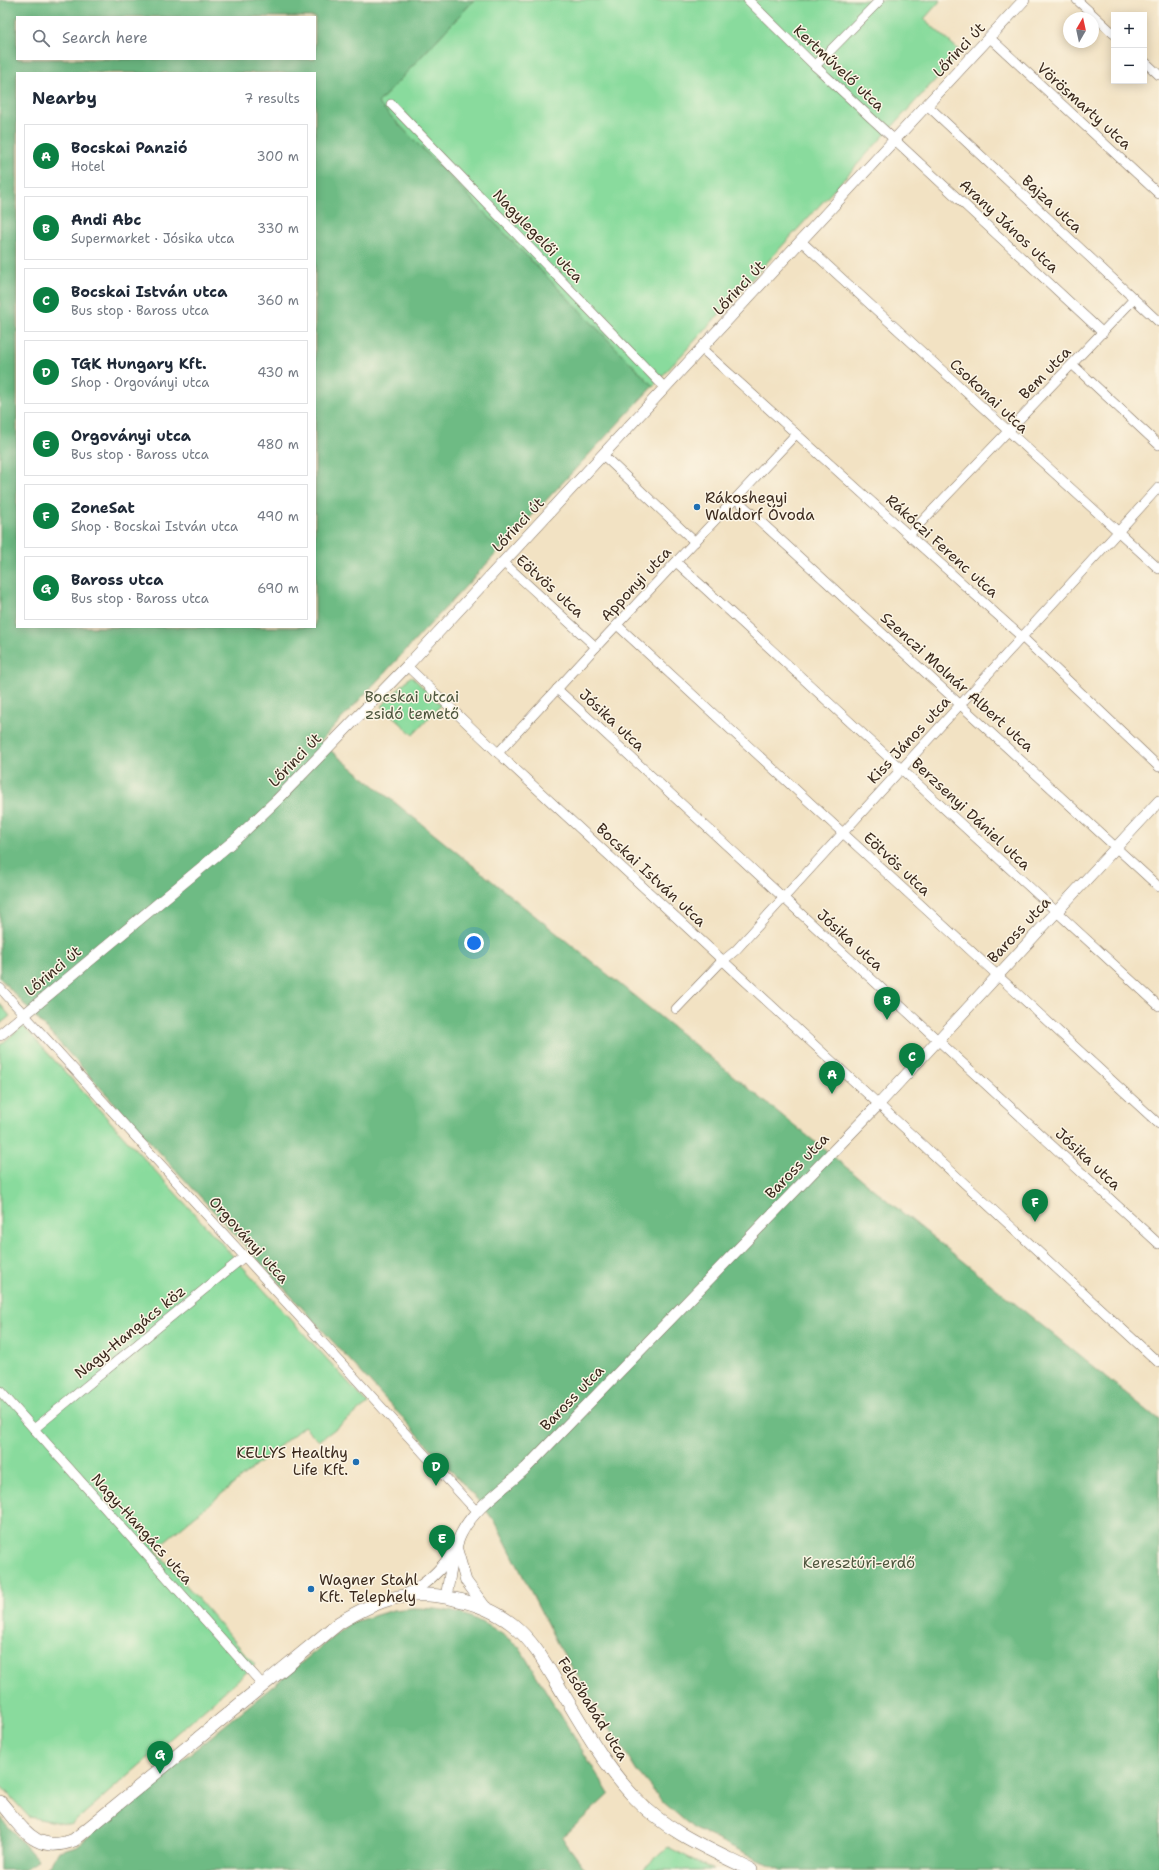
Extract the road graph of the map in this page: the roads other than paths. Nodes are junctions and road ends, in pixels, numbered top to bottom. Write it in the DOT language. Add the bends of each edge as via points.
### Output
graph roads {
  1 [pos="748,0"];
  2 [pos="880,0"];
  3 [pos="1024,0"];
  4 [pos="1077,0"];
  5 [pos="1111,31"];
  6 [pos="990,38"];
  7 [pos="1147,65"];
  8 [pos="815,66"];
  9 [pos="1159,75"];
  10 [pos="391,104"];
  11 [pos="927,105"];
  12 [pos="895,139"];
  13 [pos="1159,194"];
  14 [pos="802,242"];
  15 [pos="1134,299"];
  16 [pos="1159,322"];
  17 [pos="1103,333"];
  18 [pos="702,349"];
  19 [pos="1073,365"];
  20 [pos="665,388"];
  21 [pos="1007,432"];
  22 [pos="796,434"];
  23 [pos="1159,444"];
  24 [pos="603,455"];
  25 [pos="1159,487"];
  26 [pos="736,499"];
  27 [pos="1118,532"];
  28 [pos="909,535"];
  29 [pos="695,542"];
  30 [pos="676,562"];
  31 [pos="504,563"];
  32 [pos="1159,569"];
  33 [pos="617,625"];
  34 [pos="1023,638"];
  35 [pos="596,647"];
  36 [pos="407,666"];
  37 [pos="557,689"];
  38 [pos="961,705"];
  39 [pos="498,753"];
  40 [pos="1159,768"];
  41 [pos="902,769"];
  42 [pos="1159,801"];
  43 [pos="842,832"];
  44 [pos="1116,848"];
  45 [pos="1159,887"];
  46 [pos="782,898"];
  47 [pos="1057,912"];
  48 [pos="723,960"];
  49 [pos="997,976"];
  50 [pos="0,988"];
  51 [pos="1159,1006"];
  52 [pos="676,1009"];
  53 [pos="24,1015"];
  54 [pos="0,1035"];
  55 [pos="938,1040"];
  56 [pos="879,1104"];
  57 [pos="1159,1124"];
  58 [pos="1159,1244"];
  59 [pos="245,1256"];
  60 [pos="1159,1363"];
  61 [pos="0,1391"];
  62 [pos="34,1429"];
  63 [pos="477,1512"];
  64 [pos="456,1547"];
  65 [pos="403,1596"];
  66 [pos="446,1597"];
  67 [pos="486,1608"];
  68 [pos="263,1685"];
  69 [pos="0,1802"];
  70 [pos="751,1870"];
  1 -- 8 [label="street, Kertművelő utca"];
  2 -- 8 [label="street"];
  3 -- 6 [label="street, Lőrinci út"];
  4 -- 5 [label="street"];
  6 -- 11 [label="street, Lőrinci út"];
  6 -- 13 [label="street, Vörösmarty utca"];
  7 -- 9 [label="street"];
  8 -- 12 [label="street, Kertművelő utca"];
  10 -- 20 [label="street, Nagylegelői utca"];
  11 -- 12 [label="street, Lőrinci út"];
  11 -- 15 [label="street, Bajza utca"];
  12 -- 14 [label="street, Lőrinci út"];
  12 -- 17 [label="street, Arany János utca"];
  14 -- 18 [label="street, Lőrinci út"];
  14 -- 21 [label="street, Csokonai utca"];
  15 -- 16 [label="street, Bajza utca"];
  15 -- 17 [label="street, Bem utca"];
  17 -- 19 [label="street, Bem utca"];
  18 -- 20 [label="street, Lőrinci út"];
  18 -- 22 [label="street, Rákóczi Ferenc utca"];
  19 -- 21 [label="street, Bem utca"];
  19 -- 23 [label="street"];
  20 -- 24 [label="street, Lőrinci út"];
  21 -- 27 [label="street, Csokonai utca"];
  21 -- 28 [label="street, Bem utca"];
  22 -- 26 [label="street, Apponyi utca"];
  22 -- 28 [label="street, Rákóczi Ferenc utca"];
  24 -- 29 [label="street"];
  24 -- 31 [label="street, Lőrinci út"];
  25 -- 27 [label="street, Kiss János utca"];
  26 -- 29 [label="street, Apponyi utca"];
  26 -- 38 [label="street, Szenczi Molnár Albert utca"];
  27 -- 32 [label="street, Csokonai utca"];
  27 -- 34 [label="street, Kiss János utca"];
  28 -- 34 [label="street, Rákóczi Ferenc utca"];
  29 -- 30 [label="street, Apponyi utca"];
  30 -- 33 [label="street, Apponyi utca"];
  30 -- 41 [label="street, Berzsenyi Dániel utca"];
  31 -- 35 [label="street, Eötvös utca"];
  31 -- 36 [label="street, Lőrinci út"];
  33 -- 35 [label="street, Apponyi utca"];
  33 -- 43 [label="street, Eötvös utca"];
  34 -- 38 [label="street, Kiss János utca"];
  34 -- 40 [label="street, Rákóczi Ferenc utca"];
  35 -- 37 [label="street, Apponyi utca"];
  36 -- 39 [label="street, Bocskai István utca"];
  36 -- 53 [label="street, Lőrinci út" via="236,839"];
  37 -- 39 [label="street, Apponyi utca"];
  37 -- 46 [label="street, Jósika utca"];
  38 -- 41 [label="street, Kiss János utca"];
  38 -- 44 [label="street, Szenczi Molnár Albert utca"];
  39 -- 48 [label="street, Bocskai István utca"];
  41 -- 43 [label="street, Kiss János utca"];
  41 -- 47 [label="street, Berzsenyi Dániel utca"];
  42 -- 44 [label="street, Baross utca"];
  43 -- 46 [label="street, Kiss János utca"];
  43 -- 49 [label="street, Eötvös utca"];
  44 -- 45 [label="street, Szenczi Molnár Albert utca"];
  44 -- 47 [label="street, Baross utca"];
  46 -- 48 [label="street, Kiss János utca" via="736,950"];
  46 -- 55 [label="street, Jósika utca"];
  47 -- 49 [label="street, Baross utca"];
  47 -- 51 [label="street, Berzsenyi Dániel utca"];
  48 -- 52 [label="street, Kiss János utca"];
  48 -- 56 [label="street, Bocskai István utca"];
  49 -- 55 [label="street, Baross utca"];
  49 -- 57 [label="street, Eötvös utca"];
  50 -- 53 [label="street, Orgoványi utca"];
  53 -- 54 [label="street, Lőrinci út"];
  53 -- 59 [label="street, Orgoványi utca"];
  55 -- 56 [label="street, Baross utca"];
  55 -- 58 [label="street, Jósika utca"];
  56 -- 60 [label="street, Bocskai István utca"];
  56 -- 63 [label="street, Baross utca" via="526,1468"];
  59 -- 62 [label="street, Nagy-Hangács köz"];
  59 -- 63 [label="street, Orgoványi utca"];
  61 -- 62 [label="street, Nagy-Hangács utca"];
  62 -- 68 [label="street, Nagy-Hangács utca"];
  63 -- 64 [label="street, Baross utca" via="461,1534"];
  64 -- 65 [label="street, Baross utca" via="448,1561 431,1579"];
  64 -- 66 [label="street, Baross utca"];
  64 -- 67 [label="street" via="466,1581"];
  65 -- 66 [label="main road, Baross utca" via="420,1594"];
  65 -- 68 [label="main road, Baross utca" via="376,1603 340,1623"];
  66 -- 67 [label="main road, Felsőbabád utca"];
  67 -- 70 [label="main road, Felsőbabád utca" via="512,1624 536,1649 601,1758 650,1813 676,1831"];
  68 -- 69 [label="main road, Baross utca" via="74,1840 51,1845 40,1843"];
}
